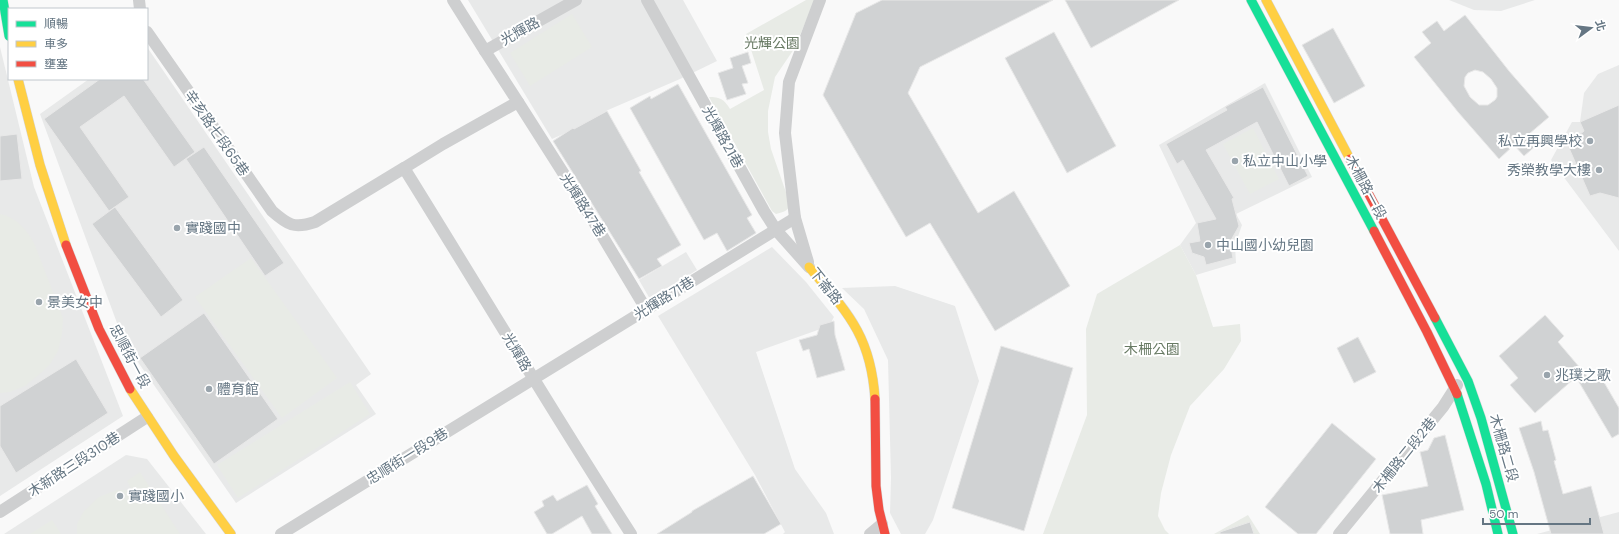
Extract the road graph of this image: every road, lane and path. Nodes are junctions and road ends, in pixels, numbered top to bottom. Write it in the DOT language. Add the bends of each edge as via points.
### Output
graph roads {
  1 [pos="3,0"];
  2 [pos="453,0"];
  3 [pos="576,0"];
  4 [pos="647,0"];
  5 [pos="820,0"];
  6 [pos="1250,0"];
  7 [pos="1266,0"];
  8 [pos="8,30"];
  9 [pos="148,34"];
  10 [pos="485,51"];
  11 [pos="18,80"];
  12 [pos="518,102"];
  13 [pos="404,168"];
  14 [pos="795,218"];
  15 [pos="776,230"];
  16 [pos="809,267"];
  17 [pos="646,309"];
  18 [pos="1463,371"];
  19 [pos="533,379"];
  20 [pos="1455,388"];
  21 [pos="147,417"];
  22 [pos="0,512"];
  23 [pos="883,529"];
  24 [pos="232,534"];
  25 [pos="281,534"];
  26 [pos="631,534"];
  27 [pos="870,534"];
  28 [pos="1339,534"];
  29 [pos="1498,534"];
  30 [pos="1513,534"];
  1 -- 8 [label="main road"];
  2 -- 10 [label="street"];
  3 -- 10 [label="street, 光輝路"];
  4 -- 15 [label="street, 光輝路21巷"];
  5 -- 14 [label="street, 下崙路" via="789,82 784,133"];
  6 -- 20 [label="main road, 木柵路一段"];
  7 -- 18 [label="main road, 木柵路一段"];
  9 -- 13 [label="street, 辛亥路七段65巷" via="272,211 293,226 315,222"];
  10 -- 12 [label="street, 光輝路"];
  11 -- 21 [label="main road, 忠順街一段" via="53,210 80,283 121,373"];
  12 -- 13 [label="street"];
  12 -- 17 [label="street, 光輝路47巷"];
  13 -- 19 [label="street, 光輝路"];
  14 -- 15 [label="street, 光輝路71巷"];
  14 -- 16 [label="street, 下崙路"];
  15 -- 16 [label="street, 光輝路21巷"];
  15 -- 17 [label="street, 光輝路71巷"];
  16 -- 23 [label="main road, 下崙路" via="849,316 870,361 875,395 876,472"];
  17 -- 19 [label="street, 光輝路71巷"];
  18 -- 20 [label="street, 木柵路二段2巷"];
  18 -- 30 [label="main road, 木柵路二段" via="1481,418"];
  19 -- 25 [label="street, 忠順街一段9巷"];
  19 -- 26 [label="street, 光輝路"];
  20 -- 28 [label="street, 木柵路二段2巷" via="1443,407"];
  20 -- 29 [label="main road, 木柵路二段" via="1486,484"];
  21 -- 22 [label="street, 木新路三段310巷"];
  21 -- 24 [label="main road, 忠順街一段"];
  23 -- 27 [label="street, 下崙路"];
}
